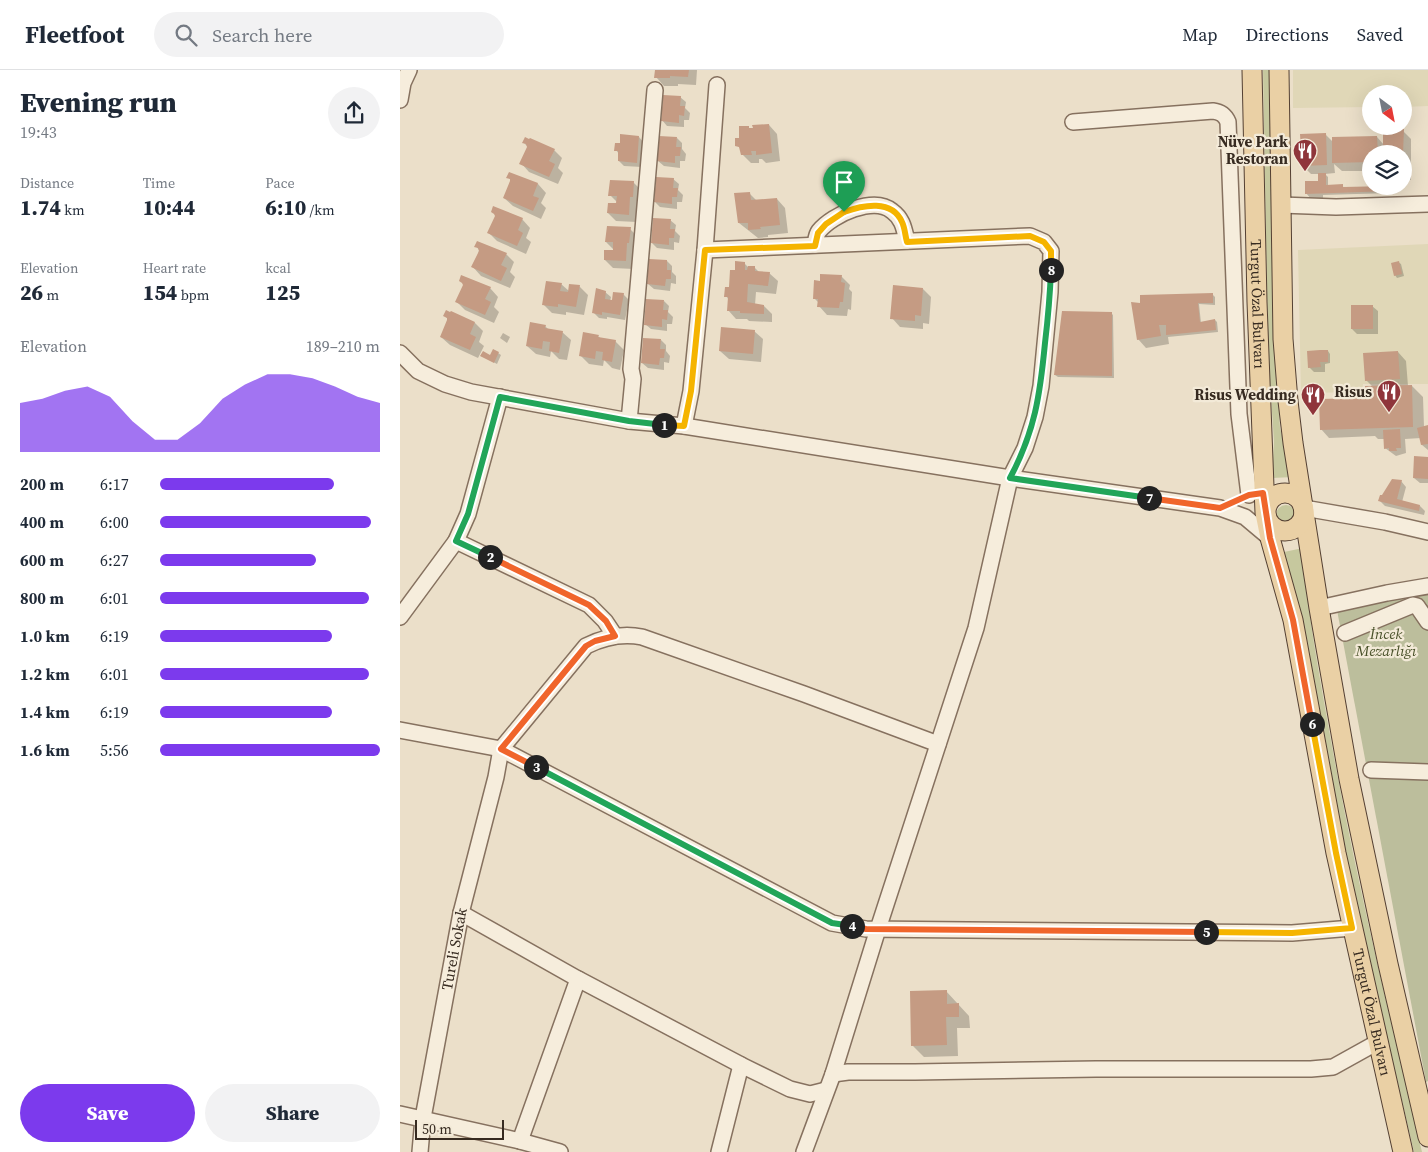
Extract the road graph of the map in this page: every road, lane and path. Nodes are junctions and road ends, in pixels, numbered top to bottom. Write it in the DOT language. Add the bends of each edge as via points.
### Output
graph roads {
  1 [pos="409,70"];
  2 [pos="1252,70"];
  3 [pos="1279,70"];
  4 [pos="717,85"];
  5 [pos="655,90"];
  6 [pos="400,100"];
  7 [pos="1073,122"];
  8 [pos="1428,204"];
  9 [pos="1281,205"];
  10 [pos="907,242"];
  11 [pos="815,246"];
  12 [pos="705,250"];
  13 [pos="400,353"];
  14 [pos="500,397"];
  15 [pos="629,421"];
  16 [pos="684,426"];
  17 [pos="1010,478"];
  18 [pos="1256,494"];
  19 [pos="1220,508"];
  20 [pos="1304,508"];
  21 [pos="1265,513"];
  22 [pos="1428,532"];
  23 [pos="1270,538"];
  24 [pos="456,541"];
  25 [pos="1428,586"];
  26 [pos="1318,608"];
  27 [pos="400,617"];
  28 [pos="1428,622"];
  29 [pos="1345,633"];
  30 [pos="615,636"];
  31 [pos="400,730"];
  32 [pos="938,744"];
  33 [pos="501,749"];
  34 [pos="1371,770"];
  35 [pos="1428,772"];
  36 [pos="461,913"];
  37 [pos="1352,928"];
  38 [pos="878,929"];
  39 [pos="578,979"];
  40 [pos="1378,1042"];
  41 [pos="741,1065"];
  42 [pos="833,1074"];
  43 [pos="1422,1087"];
  44 [pos="826,1090"];
  45 [pos="400,1114"];
  46 [pos="423,1118"];
  47 [pos="1428,1137"];
  48 [pos="520,1140"];
  49 [pos="420,1152"];
  50 [pos="560,1152"];
  51 [pos="719,1152"];
  52 [pos="804,1152"];
  53 [pos="1403,1152"];
  1 -- 6 [label="street"];
  2 -- 18 [label="main road, Turgut Özal Bulvarı"];
  3 -- 9 [label="main road, Turgut Özal Bulvarı"];
  4 -- 12 [label="street"];
  5 -- 15 [label="street"];
  7 -- 18 [label="street" via="1213,111 1227,119 1240,414"];
  8 -- 9 [label="street"];
  9 -- 20 [label="main road, Turgut Özal Bulvarı" via="1286,383"];
  10 -- 11 [label="street"];
  10 -- 11 [label="street" via="902,222 884,206 855,208 834,217 818,233"];
  10 -- 17 [label="street" via="1030,236 1044,242 1051,251 1039,402 1025,448"];
  11 -- 12 [label="street"];
  12 -- 16 [label="street" via="691,391"];
  13 -- 14 [label="street" via="418,372 445,384"];
  14 -- 15 [label="street"];
  14 -- 24 [label="street" via="468,514"];
  15 -- 16 [label="street"];
  16 -- 17 [label="street"];
  17 -- 19 [label="street"];
  17 -- 32 [label="street" via="976,628"];
  18 -- 19 [label="street"];
  18 -- 21 [label="main road, Turgut Özal Bulvarı"];
  19 -- 23 [label="street" via="1245,517"];
  20 -- 21 [label="main road" via="1297,497 1280,493 1269,500"];
  20 -- 21 [label="main road" via="1299,525 1288,531 1275,529"];
  20 -- 22 [label="street"];
  20 -- 26 [label="main road, Turgut Özal Bulvarı"];
  21 -- 23 [label="main road, Turgut Özal Bulvarı"];
  23 -- 37 [label="main road, Turgut Özal Bulvarı" via="1293,620"];
  24 -- 27 [label="street"];
  24 -- 30 [label="street" via="589,605 606,621"];
  25 -- 26 [label="street"];
  26 -- 43 [label="main road, Turgut Özal Bulvarı" via="1349,779 1388,964"];
  28 -- 29 [label="street" via="1418,606 1413,605"];
  30 -- 32 [label="street" via="642,637"];
  30 -- 33 [label="street" via="586,646"];
  31 -- 33 [label="street"];
  32 -- 38 [label="street"];
  33 -- 36 [label="street, Tureli Sokak"];
  33 -- 38 [label="street" via="832,923"];
  34 -- 35 [label="street"];
  36 -- 39 [label="street"];
  36 -- 46 [label="street, Tureli Sokak"];
  37 -- 38 [label="street" via="1292,933"];
  37 -- 40 [label="main road, Turgut Özal Bulvarı"];
  38 -- 42 [label="street"];
  39 -- 41 [label="street"];
  39 -- 48 [label="street"];
  40 -- 42 [label="street" via="1333,1067 1311,1069"];
  40 -- 53 [label="main road, Turgut Özal Bulvarı"];
  41 -- 44 [label="street" via="790,1089 810,1094"];
  41 -- 51 [label="street"];
  42 -- 44 [label="street"];
  43 -- 47 [label="main road, Turgut Özal Bulvarı"];
  44 -- 52 [label="street"];
  45 -- 46 [label="street"];
  46 -- 48 [label="street"];
  46 -- 49 [label="street, Tureli Sokak"];
  48 -- 50 [label="street"];
}
